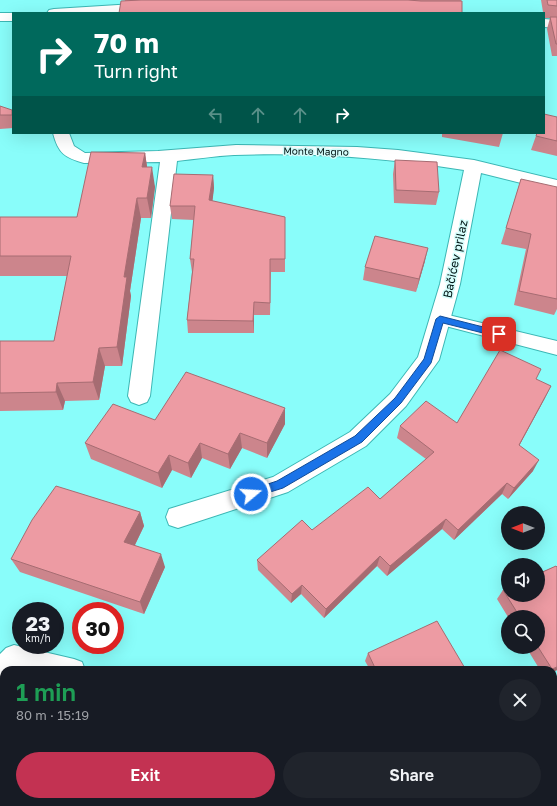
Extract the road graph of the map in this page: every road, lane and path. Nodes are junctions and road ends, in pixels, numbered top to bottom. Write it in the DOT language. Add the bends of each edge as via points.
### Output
graph roads {
  1 [pos="161,6"];
  2 [pos="59,10"];
  3 [pos="0,17"];
  4 [pos="12,17"];
  5 [pos="545,23"];
  6 [pos="557,24"];
  7 [pos="61,134"];
  8 [pos="169,156"];
  9 [pos="474,166"];
  10 [pos="557,186"];
  11 [pos="440,319"];
  12 [pos="557,348"];
  13 [pos="139,396"];
  14 [pos="178,517"];
  15 [pos="2,666"];
  16 [pos="57,666"];
  1 -- 2 [label="street"];
  3 -- 4 [label="street"];
  5 -- 6 [label="street"];
  7 -- 8 [label="street, Monte Magno" via="64,145 73,155 84,158"];
  8 -- 9 [label="street, Monte Magno" via="234,150 322,149 412,156"];
  8 -- 13 [label="street"];
  9 -- 10 [label="street, Monte Magno"];
  9 -- 11 [label="street, Bačićev prilaz" via="450,284"];
  11 -- 12 [label="lane"];
  11 -- 14 [label="street, Bačićev prilaz" via="428,360 398,400 358,439 280,485"];
  15 -- 16 [label="lane" via="14,656"];
}
